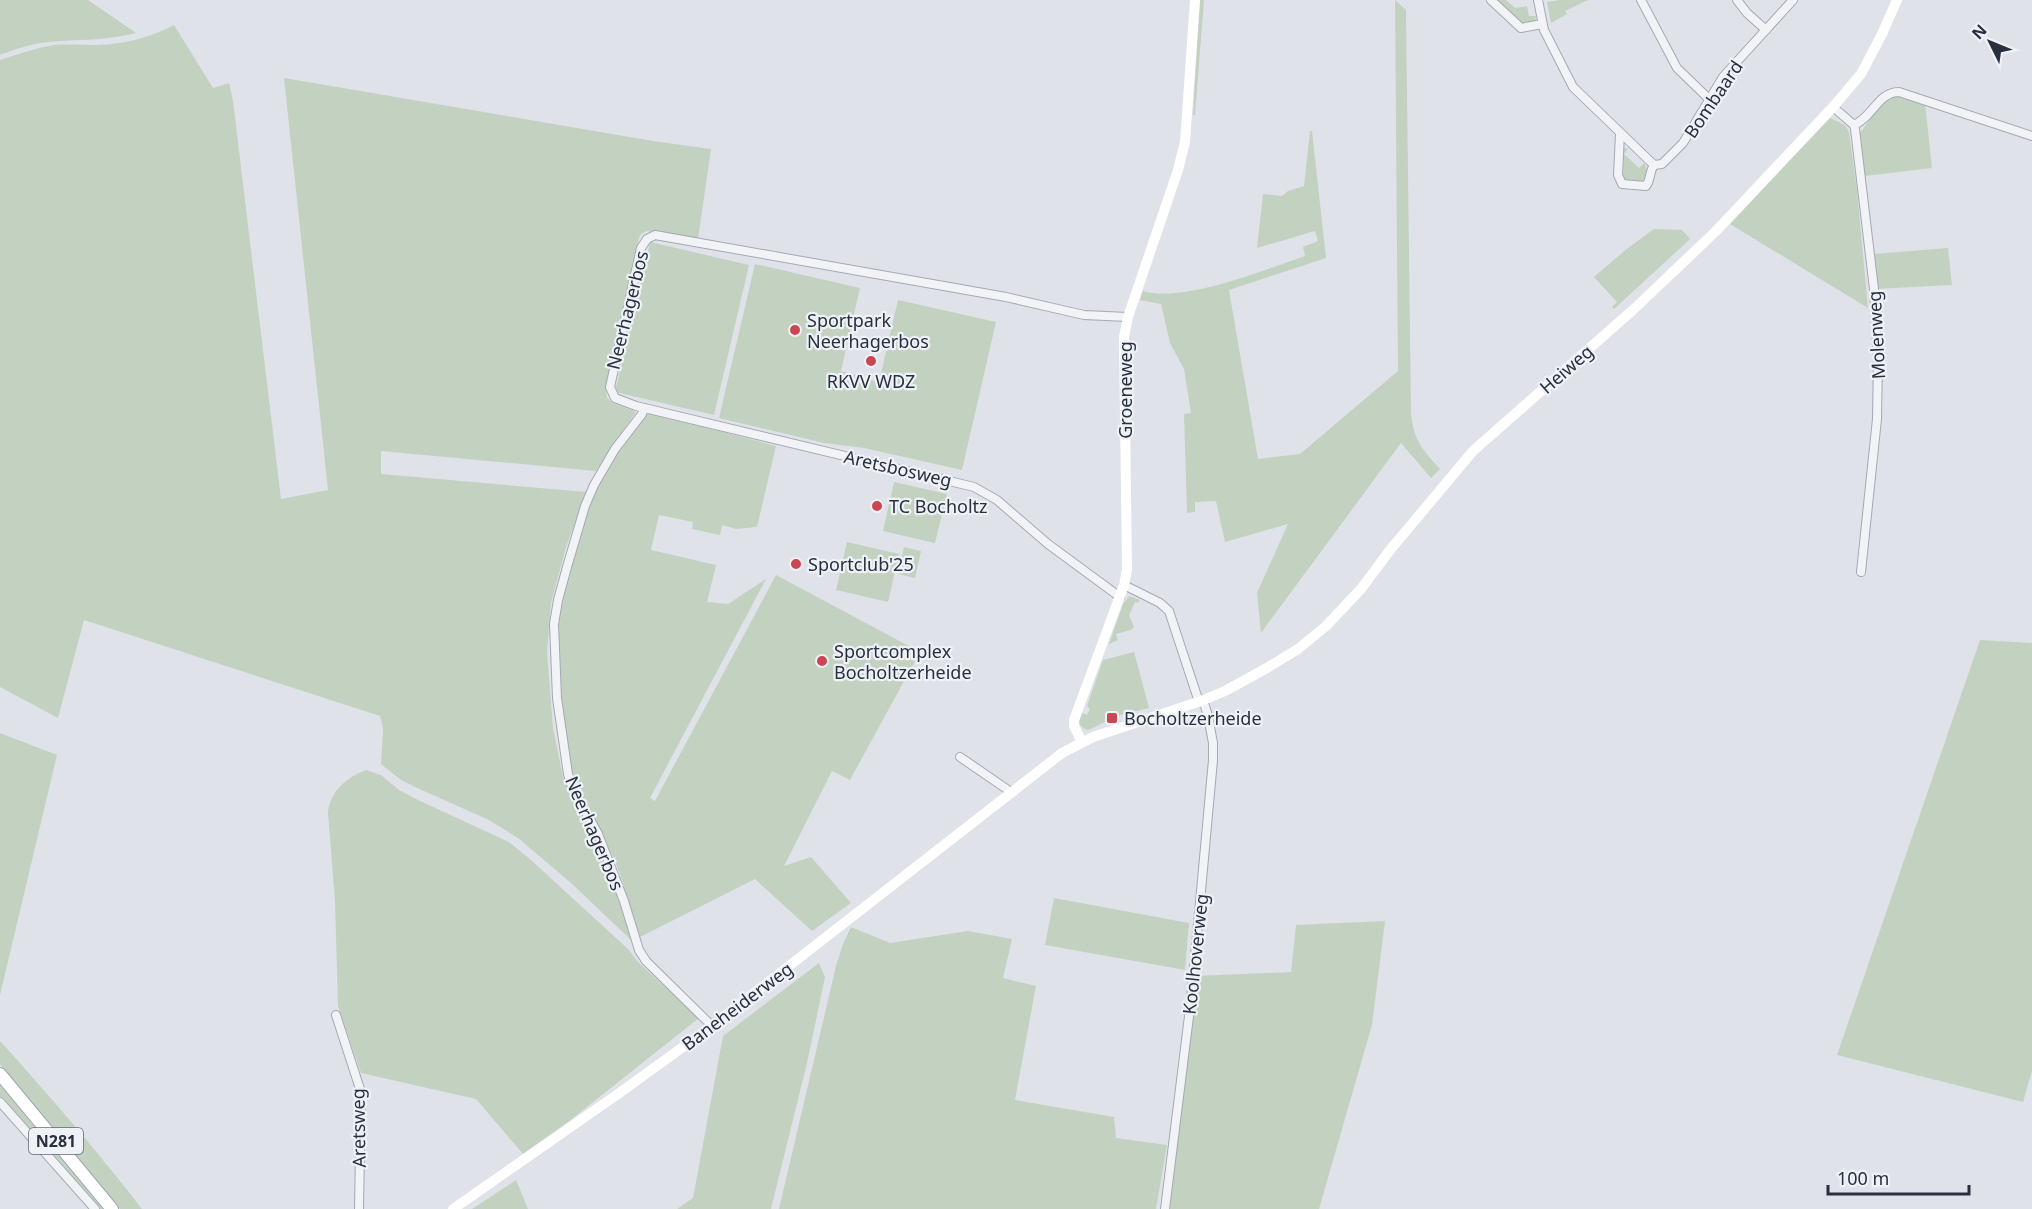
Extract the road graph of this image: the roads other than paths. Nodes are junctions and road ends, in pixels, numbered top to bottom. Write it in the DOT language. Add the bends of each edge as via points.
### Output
graph roads {
  1 [pos="1195,0"];
  2 [pos="1491,0"];
  3 [pos="1538,0"];
  4 [pos="1641,0"];
  5 [pos="1737,0"];
  6 [pos="1793,0"];
  7 [pos="1897,0"];
  8 [pos="1542,24"];
  9 [pos="1766,30"];
  10 [pos="1709,99"];
  11 [pos="1833,107"];
  12 [pos="1854,125"];
  13 [pos="1620,134"];
  14 [pos="2032,136"];
  15 [pos="1654,165"];
  16 [pos="1128,317"];
  17 [pos="644,408"];
  18 [pos="1861,572"];
  19 [pos="1124,585"];
  20 [pos="1120,597"];
  21 [pos="1201,701"];
  22 [pos="1082,742"];
  23 [pos="960,757"];
  24 [pos="1011,792"];
  25 [pos="336,1015"];
  26 [pos="712,1026"];
  27 [pos="0,1074"];
  28 [pos="0,1102"];
  29 [pos="95,1209"];
  30 [pos="112,1209"];
  31 [pos="359,1209"];
  32 [pos="453,1209"];
  33 [pos="1165,1209"];
  1 -- 16 [label="street, Groeneweg" via="1185,142"];
  2 -- 8 [label="street" via="1521,28"];
  3 -- 8 [label="street"];
  4 -- 10 [label="street" via="1677,68"];
  5 -- 9 [label="street"];
  6 -- 9 [label="street, Bombaard"];
  7 -- 11 [label="street, Heiweg" via="1861,74"];
  8 -- 13 [label="street" via="1573,87"];
  9 -- 10 [label="street, Bombaard"];
  10 -- 15 [label="street, Bombaard" via="1683,143 1662,164"];
  11 -- 12 [label="street"];
  11 -- 21 [label="street, Heiweg" via="1707,240 1473,451 1326,626 1268,668"];
  12 -- 14 [label="street" via="1866,119 1886,95 1899,92"];
  12 -- 18 [label="street, Molenweg" via="1875,298 1878,368 1875,441"];
  13 -- 15 [label="street"];
  13 -- 15 [label="street, Bombaard" via="1618,175 1622,184 1646,186"];
  16 -- 17 [label="street, Neerhagerbos" via="1084,315 1006,297 651,237 642,244 610,387 617,399"];
  16 -- 19 [label="street, Groeneweg" via="1123,353 1127,559"];
  17 -- 20 [label="street, Aretsbosweg" via="974,487 997,500"];
  17 -- 26 [label="street, Neerhagerbos" via="594,485 570,556 554,624 557,698 572,787 598,834 642,955"];
  19 -- 20 [label="street, Groeneweg"];
  19 -- 21 [label="street, Koolhoverweg" via="1169,611"];
  20 -- 22 [label="street, Groeneweg" via="1074,720"];
  21 -- 22 [label="street, Baneheiderweg"];
  21 -- 33 [label="street, Koolhoverweg" via="1212,728 1213,760 1191,1000"];
  22 -- 24 [label="street, Baneheiderweg"];
  23 -- 24 [label="street"];
  24 -- 26 [label="street, Baneheiderweg"];
  25 -- 31 [label="street, Aretsweg" via="361,1092"];
  26 -- 32 [label="street, Baneheiderweg"];
  27 -- 30 [label="main road, N281"];
  28 -- 29 [label="street"];
}
